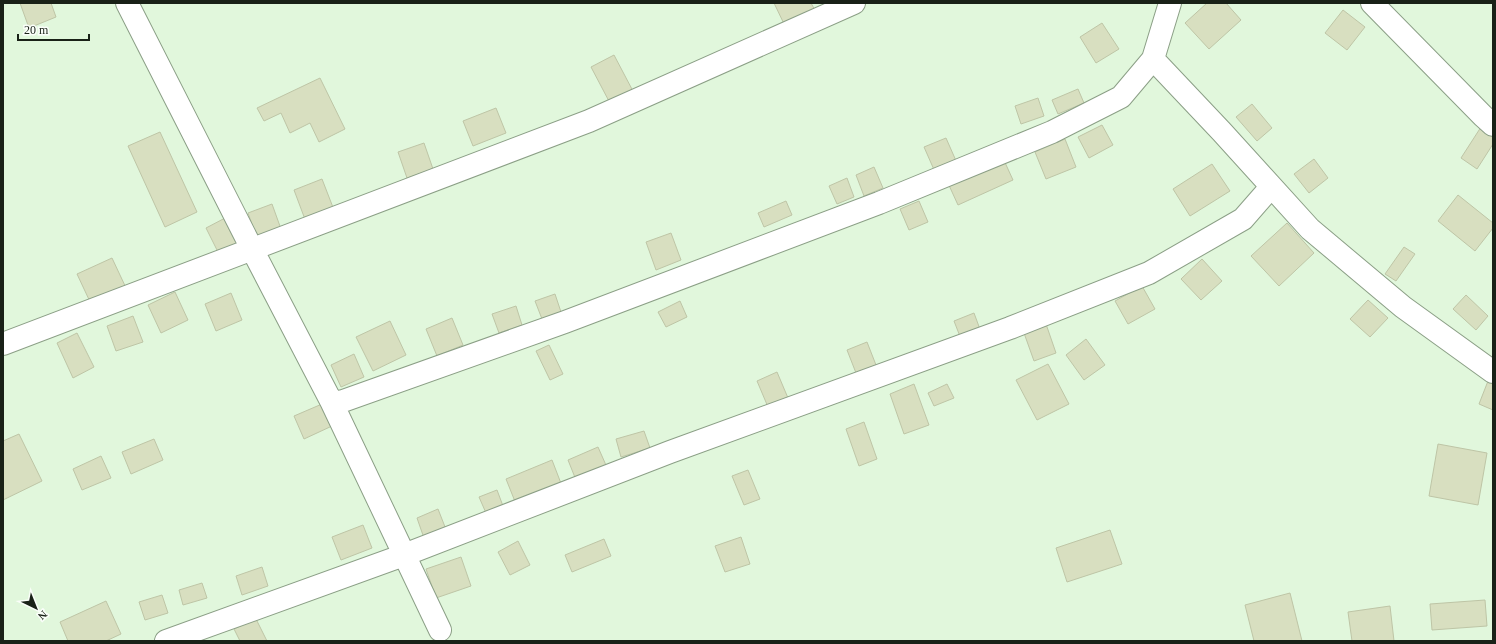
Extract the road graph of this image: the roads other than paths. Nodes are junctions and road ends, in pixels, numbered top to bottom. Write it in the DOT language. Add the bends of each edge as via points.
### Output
graph roads {
  1 [pos="127,3"];
  2 [pos="854,3"];
  3 [pos="1170,3"];
  4 [pos="1372,3"];
  5 [pos="1153,59"];
  6 [pos="1493,125"];
  7 [pos="1272,187"];
  8 [pos="252,249"];
  9 [pos="3,344"];
  10 [pos="1493,372"];
  11 [pos="332,403"];
  12 [pos="404,555"];
  13 [pos="440,630"];
  14 [pos="166,641"];
  1 -- 8 [label="street"];
  2 -- 8 [label="street" via="589,121"];
  3 -- 5 [label="street"];
  4 -- 6 [label="street"];
  5 -- 7 [label="street"];
  5 -- 11 [label="street" via="1121,97 1052,132 878,203 565,322"];
  7 -- 10 [label="street" via="1310,229 1380,288"];
  7 -- 12 [label="street" via="1242,219 1149,273 1010,328 670,452"];
  8 -- 9 [label="street"];
  8 -- 11 [label="street"];
  11 -- 12 [label="street"];
  12 -- 13 [label="street"];
  12 -- 14 [label="street"];
}
